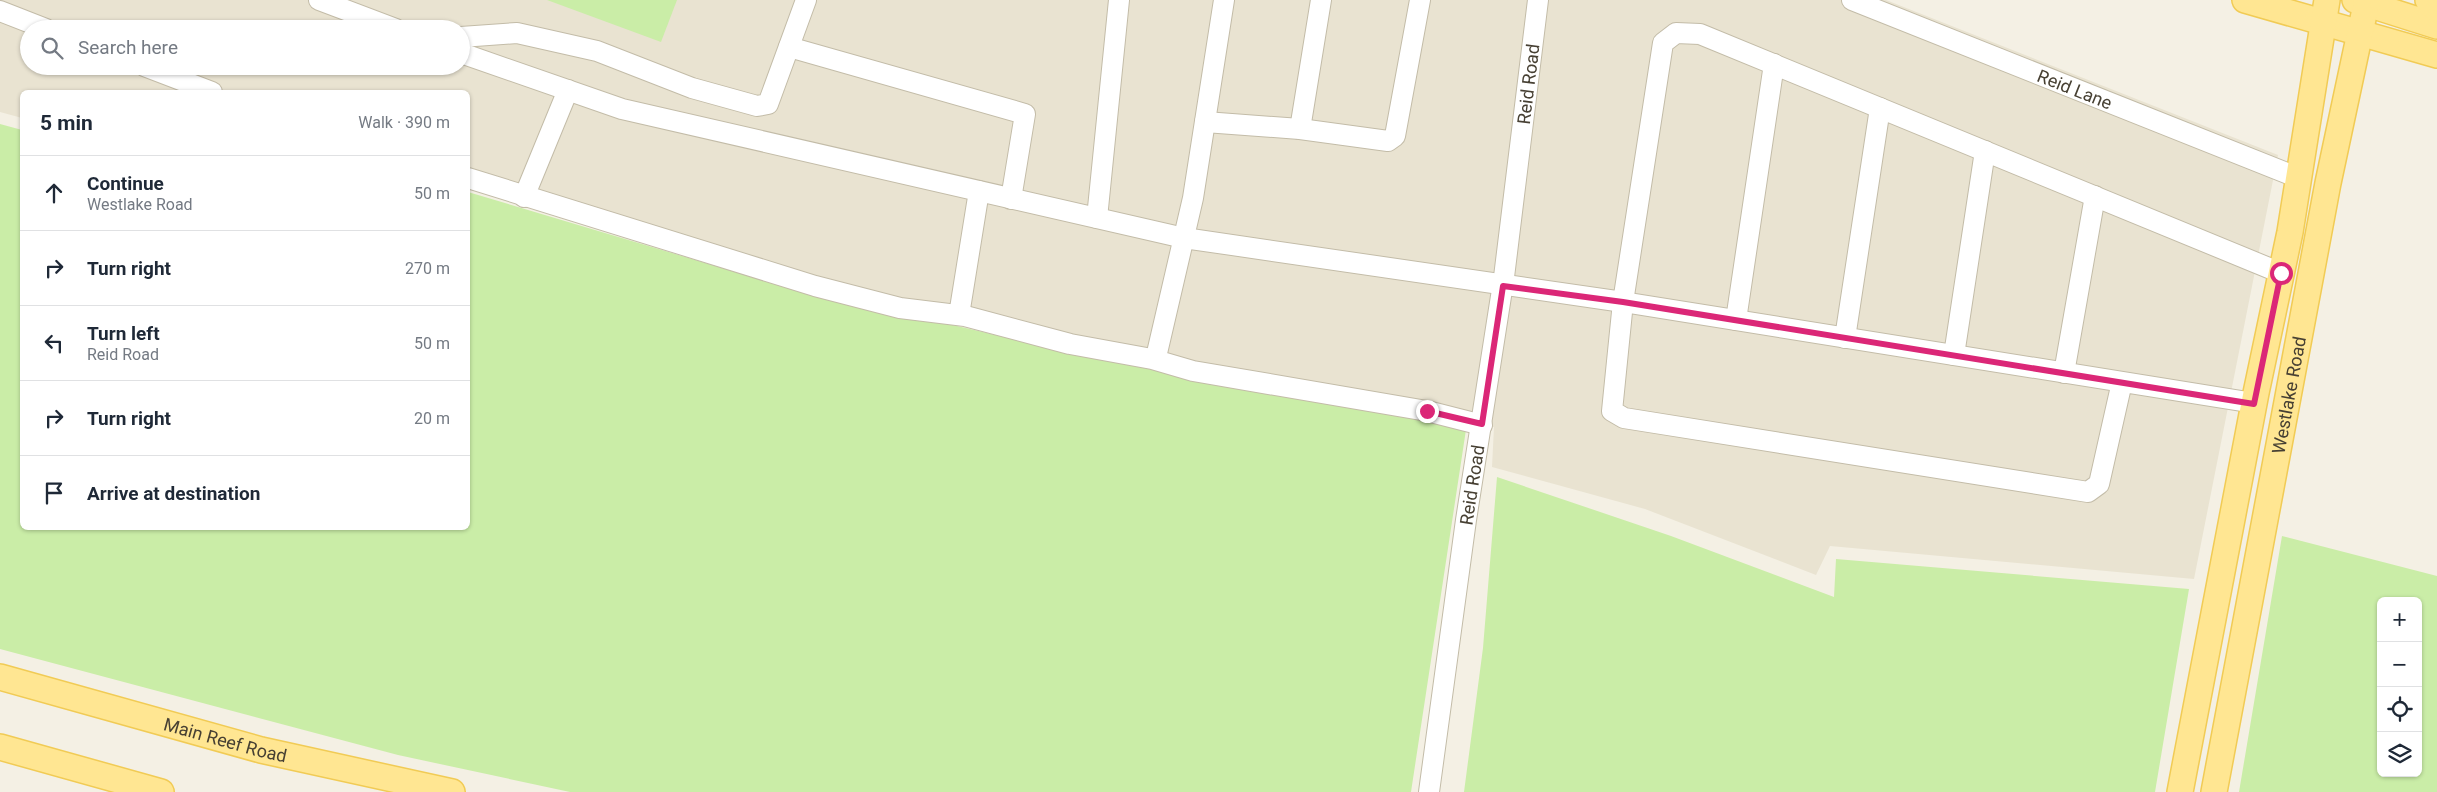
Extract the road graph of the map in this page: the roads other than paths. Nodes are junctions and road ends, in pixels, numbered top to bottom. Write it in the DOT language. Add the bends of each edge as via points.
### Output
graph roads {
  1 [pos="319,0"];
  2 [pos="806,0"];
  3 [pos="1119,0"];
  4 [pos="1224,0"];
  5 [pos="1321,0"];
  6 [pos="1420,0"];
  7 [pos="1538,0"];
  8 [pos="1852,0"];
  9 [pos="2245,0"];
  10 [pos="2428,0"];
  11 [pos="2363,1"];
  12 [pos="340,3"];
  13 [pos="0,10"];
  14 [pos="2437,10"];
  15 [pos="2326,12"];
  16 [pos="24,20"];
  17 [pos="377,20"];
  18 [pos="2437,26"];
  19 [pos="2359,32"];
  20 [pos="470,36"];
  21 [pos="789,47"];
  22 [pos="2437,55"];
  23 [pos="470,56"];
  24 [pos="1774,64"];
  25 [pos="168,75"];
  26 [pos="207,90"];
  27 [pos="568,90"];
  28 [pos="1880,108"];
  29 [pos="1205,122"];
  30 [pos="1300,129"];
  31 [pos="1985,151"];
  32 [pos="2299,178"];
  33 [pos="470,179"];
  34 [pos="979,191"];
  35 [pos="2095,196"];
  36 [pos="524,198"];
  37 [pos="1011,199"];
  38 [pos="1097,218"];
  39 [pos="1184,238"];
  40 [pos="2281,273"];
  41 [pos="1503,286"];
  42 [pos="1623,302"];
  43 [pos="960,315"];
  44 [pos="1736,320"];
  45 [pos="1845,338"];
  46 [pos="1156,353"];
  47 [pos="1954,355"];
  48 [pos="2064,373"];
  49 [pos="2122,382"];
  50 [pos="2254,404"];
  51 [pos="1482,424"];
  52 [pos="0,677"];
  53 [pos="0,747"];
  54 [pos="161,792"];
  55 [pos="452,792"];
  56 [pos="1429,792"];
  57 [pos="2180,792"];
  58 [pos="2214,792"];
  1 -- 12 [label="street"];
  2 -- 21 [label="street"];
  3 -- 38 [label="street"];
  4 -- 29 [label="street"];
  5 -- 30 [label="street"];
  6 -- 30 [label="street" via="1395,136 1388,141"];
  7 -- 41 [label="street, Reid Road"];
  8 -- 32 [label="street, Reid Lane"];
  9 -- 15 [label="main road"];
  10 -- 14 [label="main road"];
  11 -- 18 [label="main road"];
  11 -- 19 [label="main road, Westlake Road"];
  12 -- 17 [label="street"];
  13 -- 16 [label="street"];
  15 -- 19 [label="main road"];
  15 -- 32 [label="main road, Westlake Road"];
  19 -- 22 [label="main road"];
  19 -- 58 [label="main road, Westlake Road"];
  20 -- 21 [label="street" via="517,33 588,49 692,88 757,106 768,104"];
  21 -- 37 [label="street" via="1025,114"];
  23 -- 27 [label="street"];
  24 -- 28 [label="street"];
  24 -- 42 [label="street" via="1700,34 1676,33 1662,43"];
  24 -- 44 [label="street"];
  25 -- 26 [label="street"];
  27 -- 34 [label="street" via="622,109"];
  27 -- 36 [label="street"];
  28 -- 31 [label="street"];
  28 -- 45 [label="street"];
  29 -- 30 [label="street"];
  29 -- 39 [label="street"];
  31 -- 35 [label="street"];
  31 -- 47 [label="street"];
  32 -- 40 [label="main road, Westlake Road"];
  33 -- 36 [label="street"];
  34 -- 37 [label="street"];
  34 -- 43 [label="street"];
  35 -- 40 [label="street"];
  35 -- 48 [label="street"];
  36 -- 43 [label="street" via="815,286 900,308"];
  37 -- 38 [label="street"];
  38 -- 39 [label="street"];
  39 -- 41 [label="street"];
  39 -- 46 [label="street"];
  40 -- 50 [label="main road, Westlake Road"];
  41 -- 42 [label="street"];
  41 -- 51 [label="street, Reid Road"];
  42 -- 44 [label="street"];
  42 -- 49 [label="street" via="1612,411 1634,420 2088,492 2099,484"];
  43 -- 51 [label="street" via="1193,371 1427,411"];
  44 -- 45 [label="street"];
  45 -- 47 [label="street"];
  47 -- 48 [label="street"];
  48 -- 49 [label="street"];
  49 -- 50 [label="street"];
  50 -- 57 [label="main road, Westlake Road"];
  51 -- 56 [label="street, Reid Road"];
  52 -- 55 [label="main road, Main Reef Road" via="261,750"];
  53 -- 54 [label="main road"];
}
